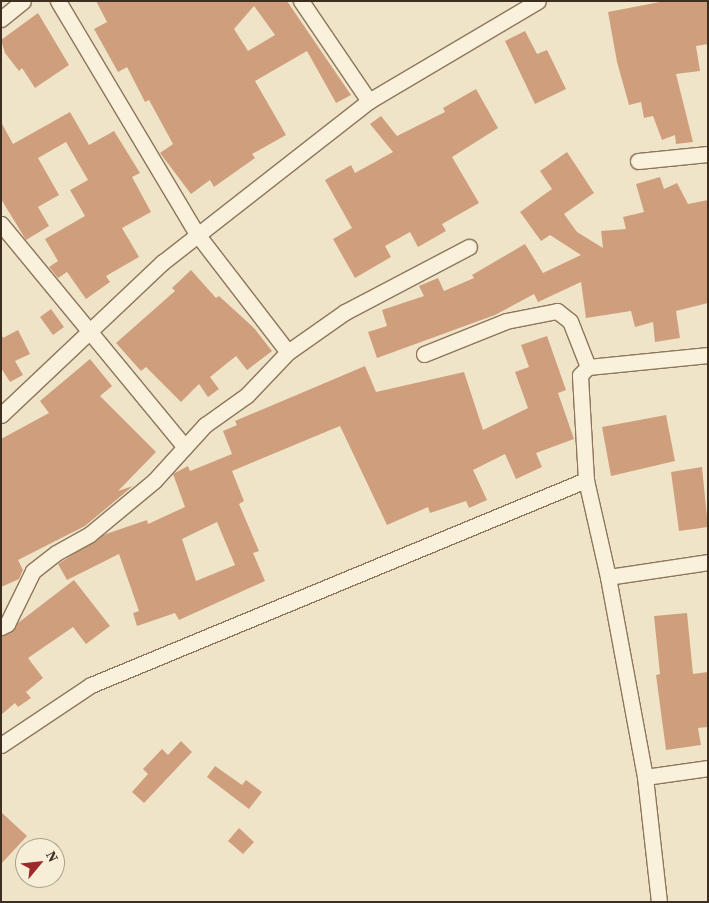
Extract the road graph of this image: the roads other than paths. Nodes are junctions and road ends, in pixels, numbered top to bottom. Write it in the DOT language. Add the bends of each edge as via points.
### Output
graph roads {
  1 [pos="23,1"];
  2 [pos="58,1"];
  3 [pos="301,1"];
  4 [pos="533,2"];
  5 [pos="1,19"];
  6 [pos="369,101"];
  7 [pos="708,154"];
  8 [pos="638,161"];
  9 [pos="1,224"];
  10 [pos="197,234"];
  11 [pos="469,247"];
  12 [pos="90,335"];
  13 [pos="288,352"];
  14 [pos="424,354"];
  15 [pos="708,355"];
  16 [pos="588,367"];
  17 [pos="1,415"];
  18 [pos="185,447"];
  19 [pos="586,480"];
  20 [pos="708,562"];
  21 [pos="608,577"];
  22 [pos="1,627"];
  23 [pos="1,745"];
  24 [pos="708,768"];
  25 [pos="645,777"];
  26 [pos="659,902"];
  1 -- 5 [label="street"];
  2 -- 10 [label="street"];
  3 -- 6 [label="street"];
  4 -- 6 [label="street"];
  6 -- 10 [label="street"];
  7 -- 8 [label="street"];
  9 -- 12 [label="street"];
  10 -- 12 [label="street"];
  10 -- 13 [label="street"];
  11 -- 13 [label="street" via="345,312"];
  12 -- 17 [label="street"];
  12 -- 18 [label="street"];
  13 -- 18 [label="street" via="247,395 206,425"];
  14 -- 16 [label="street" via="506,321 558,311 570,321"];
  15 -- 16 [label="street"];
  16 -- 19 [label="street" via="580,375"];
  18 -- 22 [label="street" via="154,481 90,534 56,553 33,571 7,624"];
  19 -- 21 [label="street"];
  19 -- 23 [label="street" via="91,685"];
  20 -- 21 [label="street"];
  21 -- 25 [label="street"];
  24 -- 25 [label="street"];
  25 -- 26 [label="street"];
}
